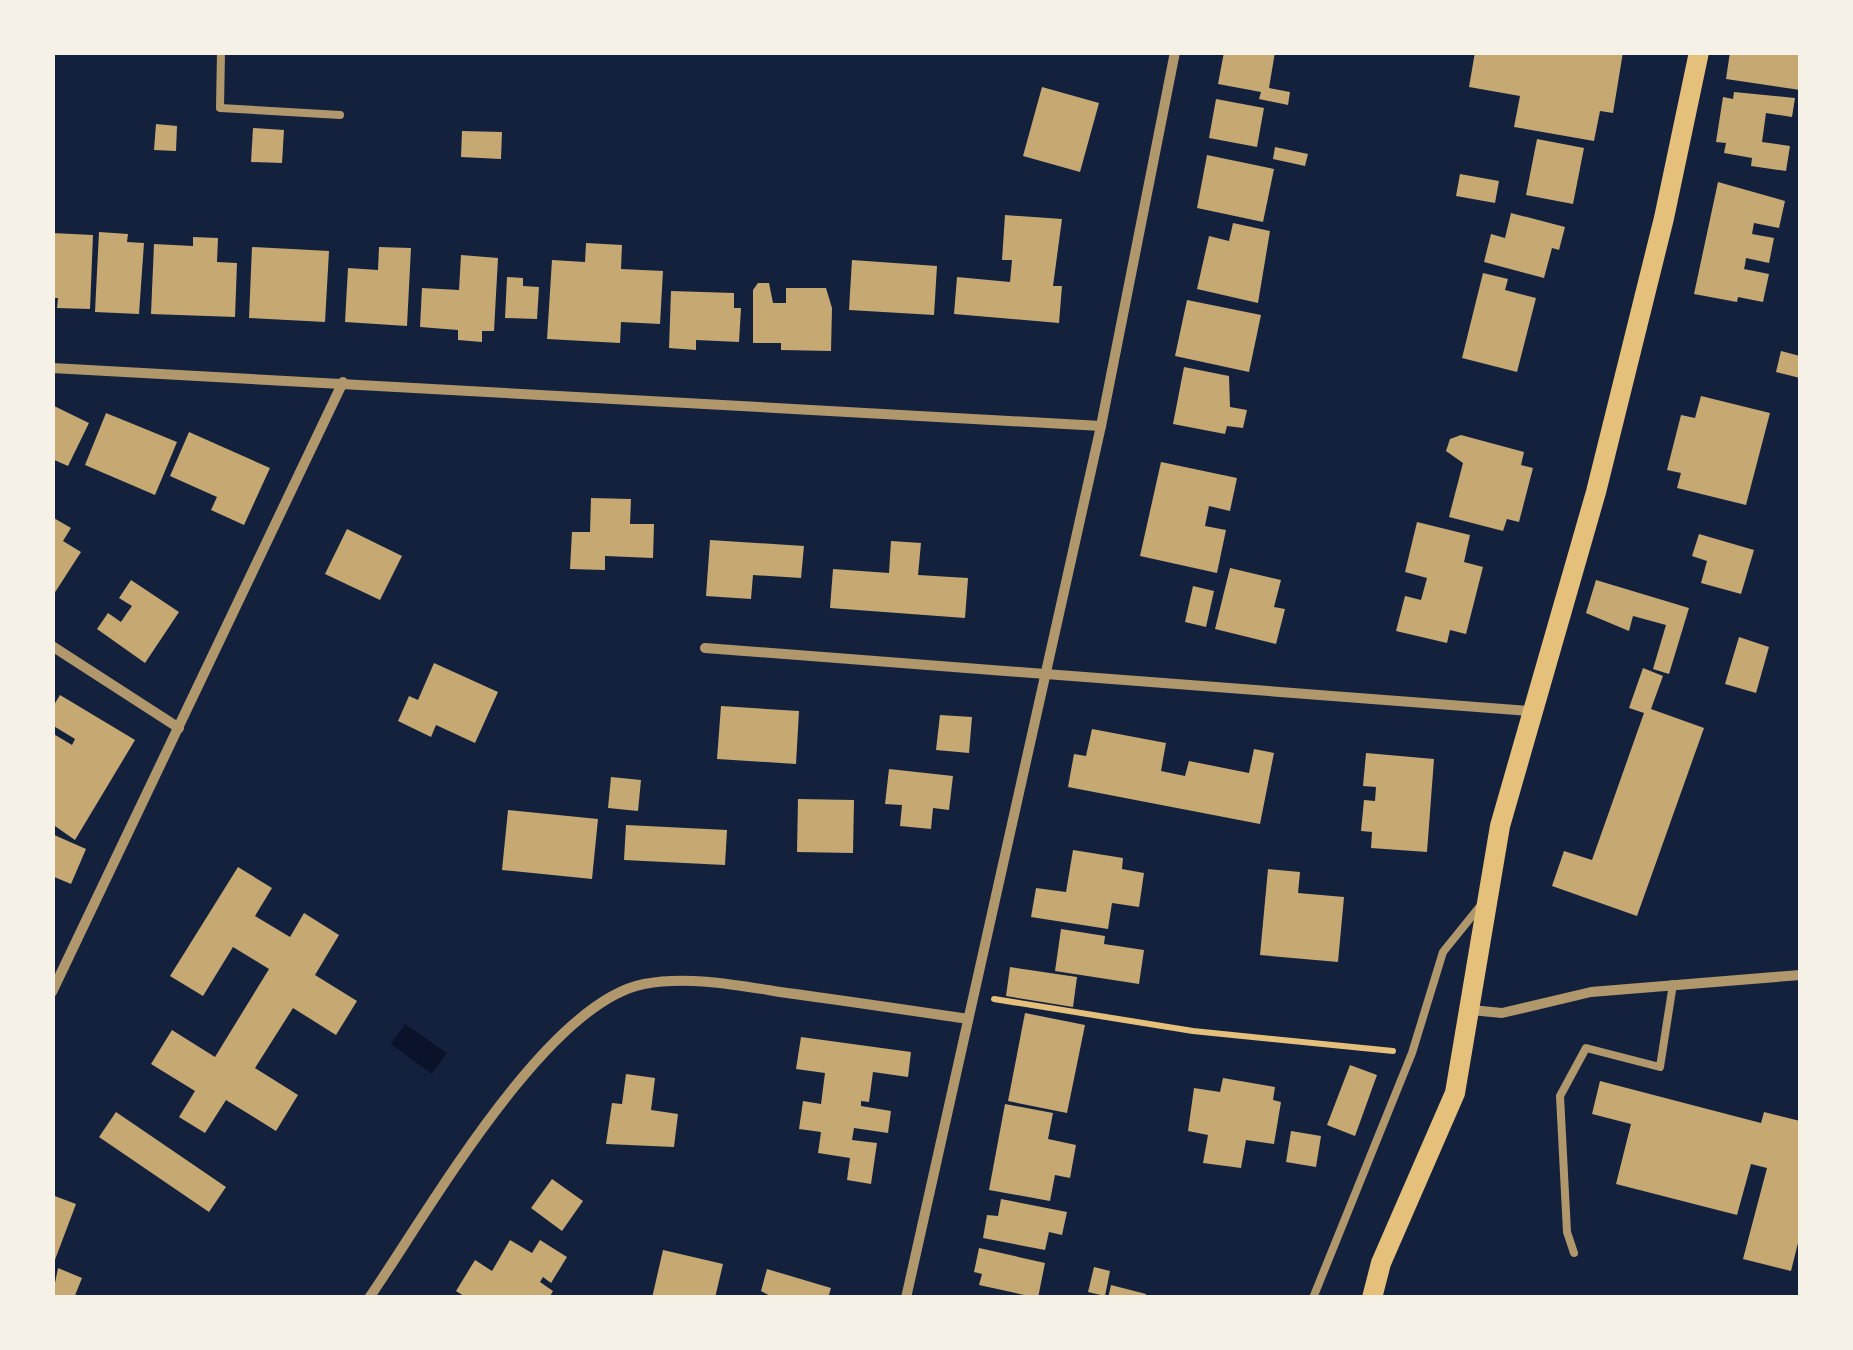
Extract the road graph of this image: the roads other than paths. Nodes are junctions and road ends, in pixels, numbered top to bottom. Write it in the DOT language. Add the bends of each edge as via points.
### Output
graph roads {
  1 [pos="221,52"];
  2 [pos="1176,52"];
  3 [pos="1699,52"];
  4 [pos="340,115"];
  5 [pos="52,368"];
  6 [pos="344,382"];
  7 [pos="1102,426"];
  8 [pos="52,646"];
  9 [pos="705,648"];
  10 [pos="1046,673"];
  11 [pos="1530,711"];
  12 [pos="180,728"];
  13 [pos="1488,896"];
  14 [pos="1800,975"];
  15 [pos="1674,984"];
  16 [pos="52,992"];
  17 [pos="1470,1010"];
  18 [pos="968,1018"];
  19 [pos="1574,1253"];
  20 [pos="368,1298"];
  21 [pos="906,1298"];
  22 [pos="1313,1298"];
  23 [pos="1372,1298"];
  1 -- 4 [label="lane" via="220,108"];
  2 -- 7 [label="street"];
  3 -- 11 [label="main road" via="1596,492"];
  5 -- 6 [label="street"];
  6 -- 7 [label="street"];
  6 -- 12 [label="street"];
  7 -- 10 [label="street"];
  8 -- 12 [label="street"];
  9 -- 10 [label="street"];
  10 -- 11 [label="street"];
  10 -- 18 [label="street"];
  11 -- 13 [label="main road"];
  12 -- 16 [label="street"];
  13 -- 17 [label="main road"];
  13 -- 22 [label="lane" via="1442,952 1412,1053"];
  14 -- 15 [label="street"];
  15 -- 17 [label="street" via="1591,992 1512,1012"];
  15 -- 19 [label="lane" via="1660,1066 1586,1048 1560,1096 1567,1232"];
  17 -- 23 [label="main road" via="1455,1093 1380,1262"];
  18 -- 20 [label="street" via="698,982 644,984 598,1002 528,1072"];
  18 -- 21 [label="street"];
}
